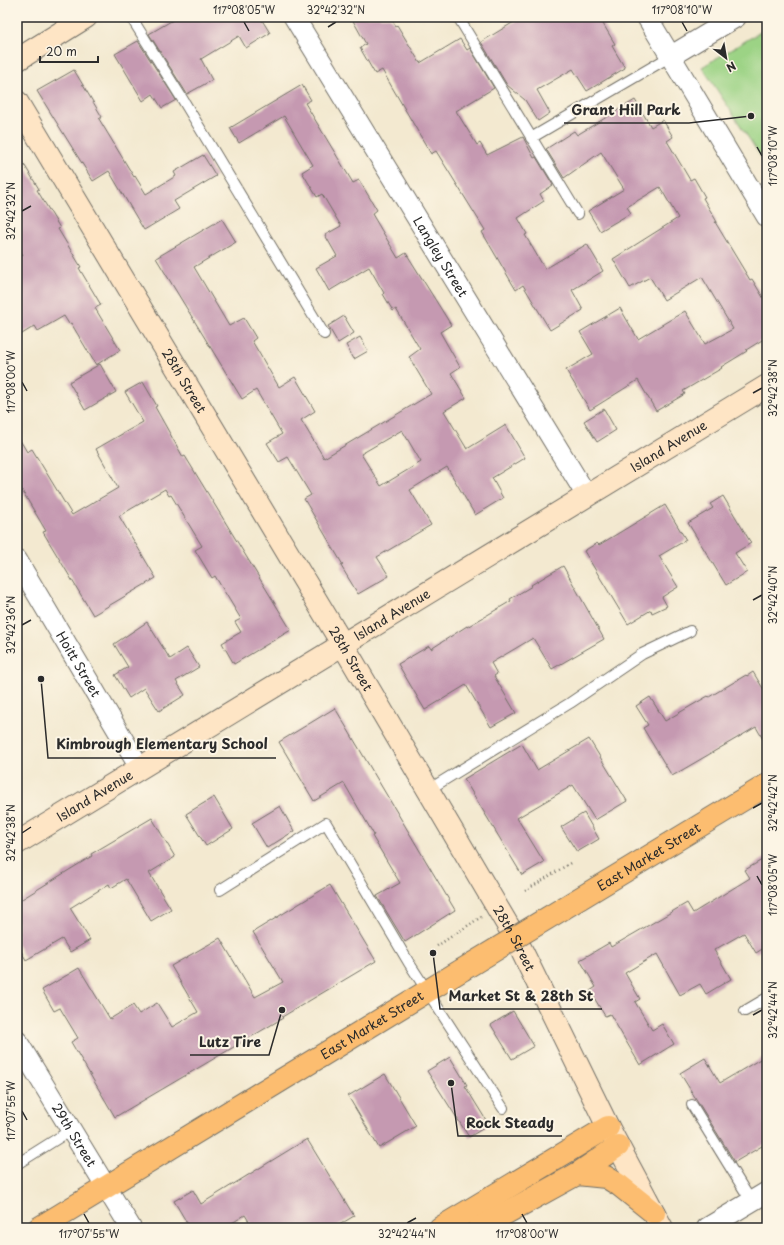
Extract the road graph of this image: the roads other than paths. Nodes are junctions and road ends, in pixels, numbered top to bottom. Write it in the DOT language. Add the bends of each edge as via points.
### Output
graph roads {
  1 [pos="86,17"];
  2 [pos="130,17"];
  3 [pos="294,17"];
  4 [pos="458,17"];
  5 [pos="647,17"];
  6 [pos="736,17"];
  7 [pos="671,56"];
  8 [pos="17,60"];
  9 [pos="17,102"];
  10 [pos="531,138"];
  11 [pos="761,195"];
  12 [pos="578,214"];
  13 [pos="767,217"];
  14 [pos="324,334"];
  15 [pos="767,386"];
  16 [pos="587,496"];
  17 [pos="17,560"];
  18 [pos="690,631"];
  19 [pos="343,645"];
  20 [pos="140,768"];
  21 [pos="767,785"];
  22 [pos="428,790"];
  23 [pos="17,843"];
  24 [pos="220,890"];
  25 [pos="428,992"];
  26 [pos="767,998"];
  27 [pos="745,1011"];
  28 [pos="17,1041"];
  29 [pos="692,1105"];
  30 [pos="503,1108"];
  31 [pos="71,1130"];
  32 [pos="613,1137"];
  33 [pos="17,1164"];
  34 [pos="577,1174"];
  35 [pos="106,1187"];
  36 [pos="759,1196"];
  37 [pos="658,1221"];
  38 [pos="39,1228"];
  39 [pos="131,1228"];
  40 [pos="440,1228"];
  41 [pos="479,1228"];
  42 [pos="707,1228"];
  1 -- 8 [label="street"];
  2 -- 14 [label="lane"];
  3 -- 16 [label="street, Langley Street"];
  4 -- 10 [label="lane"];
  5 -- 7 [label="street"];
  6 -- 7 [label="street"];
  7 -- 10 [label="lane"];
  7 -- 11 [label="street"];
  9 -- 19 [label="street, 28th Street"];
  10 -- 12 [label="lane"];
  11 -- 13 [label="street"];
  15 -- 16 [label="street, Island Avenue"];
  16 -- 19 [label="street, Island Avenue"];
  17 -- 20 [label="street, Hoitt Street"];
  18 -- 22 [label="lane" via="642,654 570,703"];
  19 -- 20 [label="street, Island Avenue"];
  19 -- 22 [label="street, 28th Street"];
  20 -- 23 [label="street, Island Avenue"];
  21 -- 25 [label="main road, East Market Street, bridge"];
  22 -- 32 [label="street, 28th Street" via="517,941"];
  24 -- 25 [label="lane" via="326,823"];
  25 -- 30 [label="lane"];
  25 -- 35 [label="main road, East Market Street"];
  26 -- 27 [label="lane"];
  28 -- 31 [label="street, 29th Street"];
  29 -- 36 [label="lane"];
  31 -- 33 [label="lane"];
  31 -- 35 [label="street, 29th Street"];
  32 -- 34 [label="main road"];
  32 -- 37 [label="street, 28th Street"];
  32 -- 40 [label="main road"];
  34 -- 37 [label="main road" via="606,1177 619,1185"];
  34 -- 41 [label="main road"];
  35 -- 38 [label="main road, East Market Street"];
  35 -- 39 [label="street, 29th Street"];
  36 -- 42 [label="street"];
}
